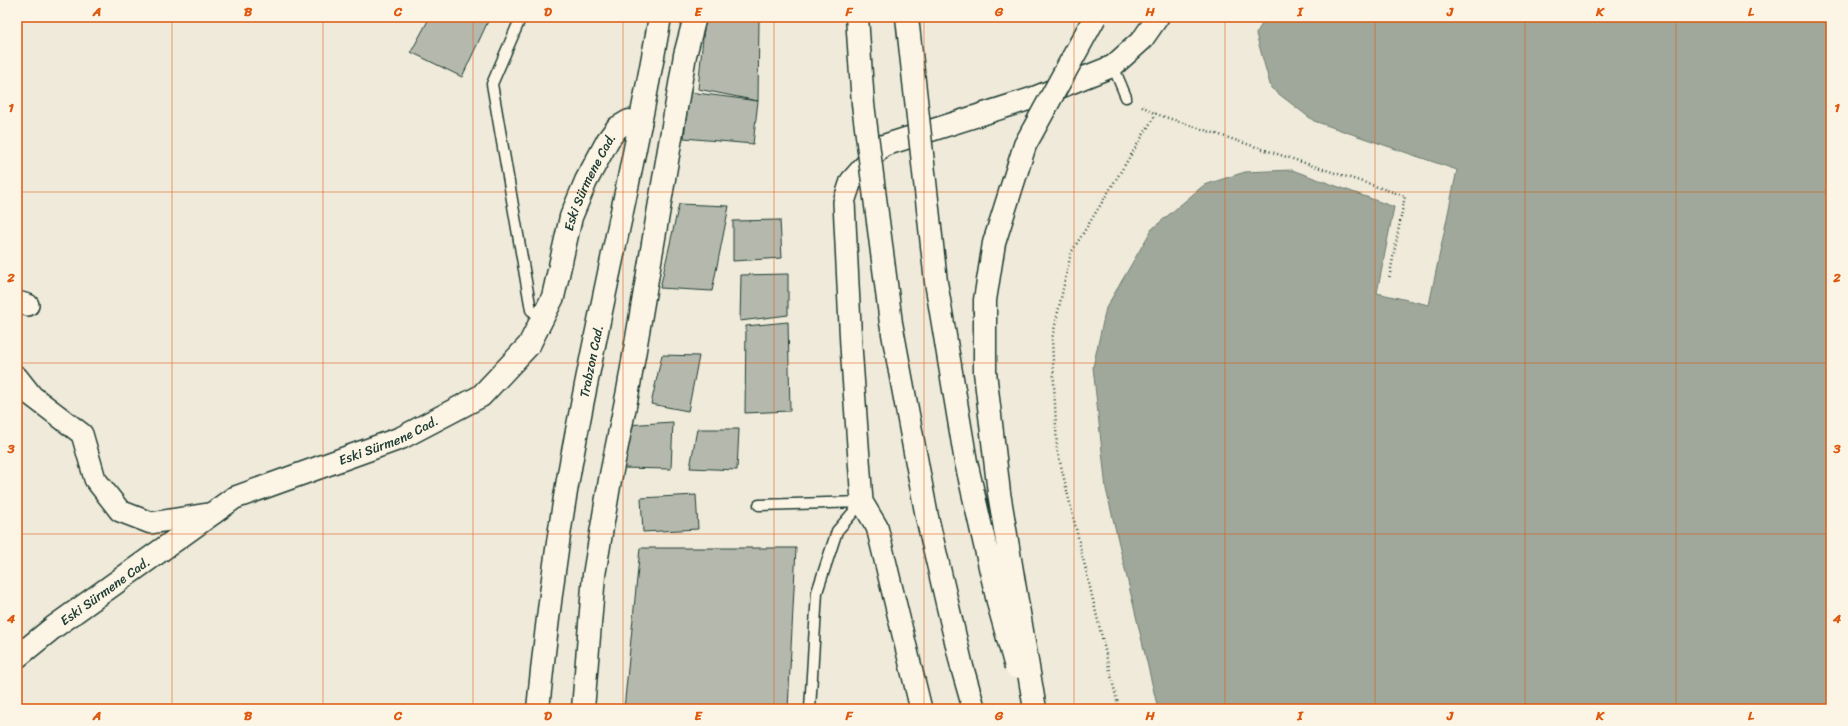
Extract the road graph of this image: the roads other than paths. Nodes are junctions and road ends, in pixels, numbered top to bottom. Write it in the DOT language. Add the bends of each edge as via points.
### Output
graph roads {
  1 [pos="660,17"];
  2 [pos="695,17"];
  3 [pos="857,17"];
  4 [pos="907,17"];
  5 [pos="1095,17"];
  6 [pos="1158,17"];
  7 [pos="518,24"];
  8 [pos="1113,66"];
  9 [pos="1126,97"];
  10 [pos="640,124"];
  11 [pos="543,318"];
  12 [pos="17,377"];
  13 [pos="862,502"];
  14 [pos="759,505"];
  15 [pos="214,513"];
  16 [pos="17,657"];
  17 [pos="538,709"];
  18 [pos="583,709"];
  19 [pos="810,709"];
  20 [pos="921,709"];
  21 [pos="974,709"];
  22 [pos="1027,709"];
  23 [pos="1035,709"];
  1 -- 10 [label="main road, Trabzon Cad."];
  2 -- 18 [label="main road" via="685,55 594,575"];
  3 -- 21 [label="main road, bridge" via="864,104 891,323 927,517"];
  4 -- 22 [label="main road, bridge" via="936,282 966,462 999,606"];
  5 -- 23 [label="main road, bridge" via="1024,145 994,243 985,300 985,372 999,493"];
  6 -- 8 [label="street" via="1142,40"];
  7 -- 11 [label="lane" via="492,84 531,310"];
  8 -- 9 [label="lane"];
  8 -- 13 [label="street" via="1033,98 882,146 851,181 844,202"];
  10 -- 11 [label="main road, Eski Sürmene Cad." via="628,121 617,128 586,180 571,217 553,297"];
  10 -- 17 [label="main road, Trabzon Cad." via="569,474 548,612"];
  11 -- 15 [label="main road, Eski Sürmene Cad." via="529,345 481,396 401,438 234,498"];
  12 -- 15 [label="street" via="32,396 82,434 95,479 120,511 152,523"];
  13 -- 14 [label="lane"];
  13 -- 19 [label="lane" via="837,531 817,592"];
  13 -- 20 [label="street" via="877,527"];
  15 -- 16 [label="main road, Eski Sürmene Cad." via="54,627"];
}
